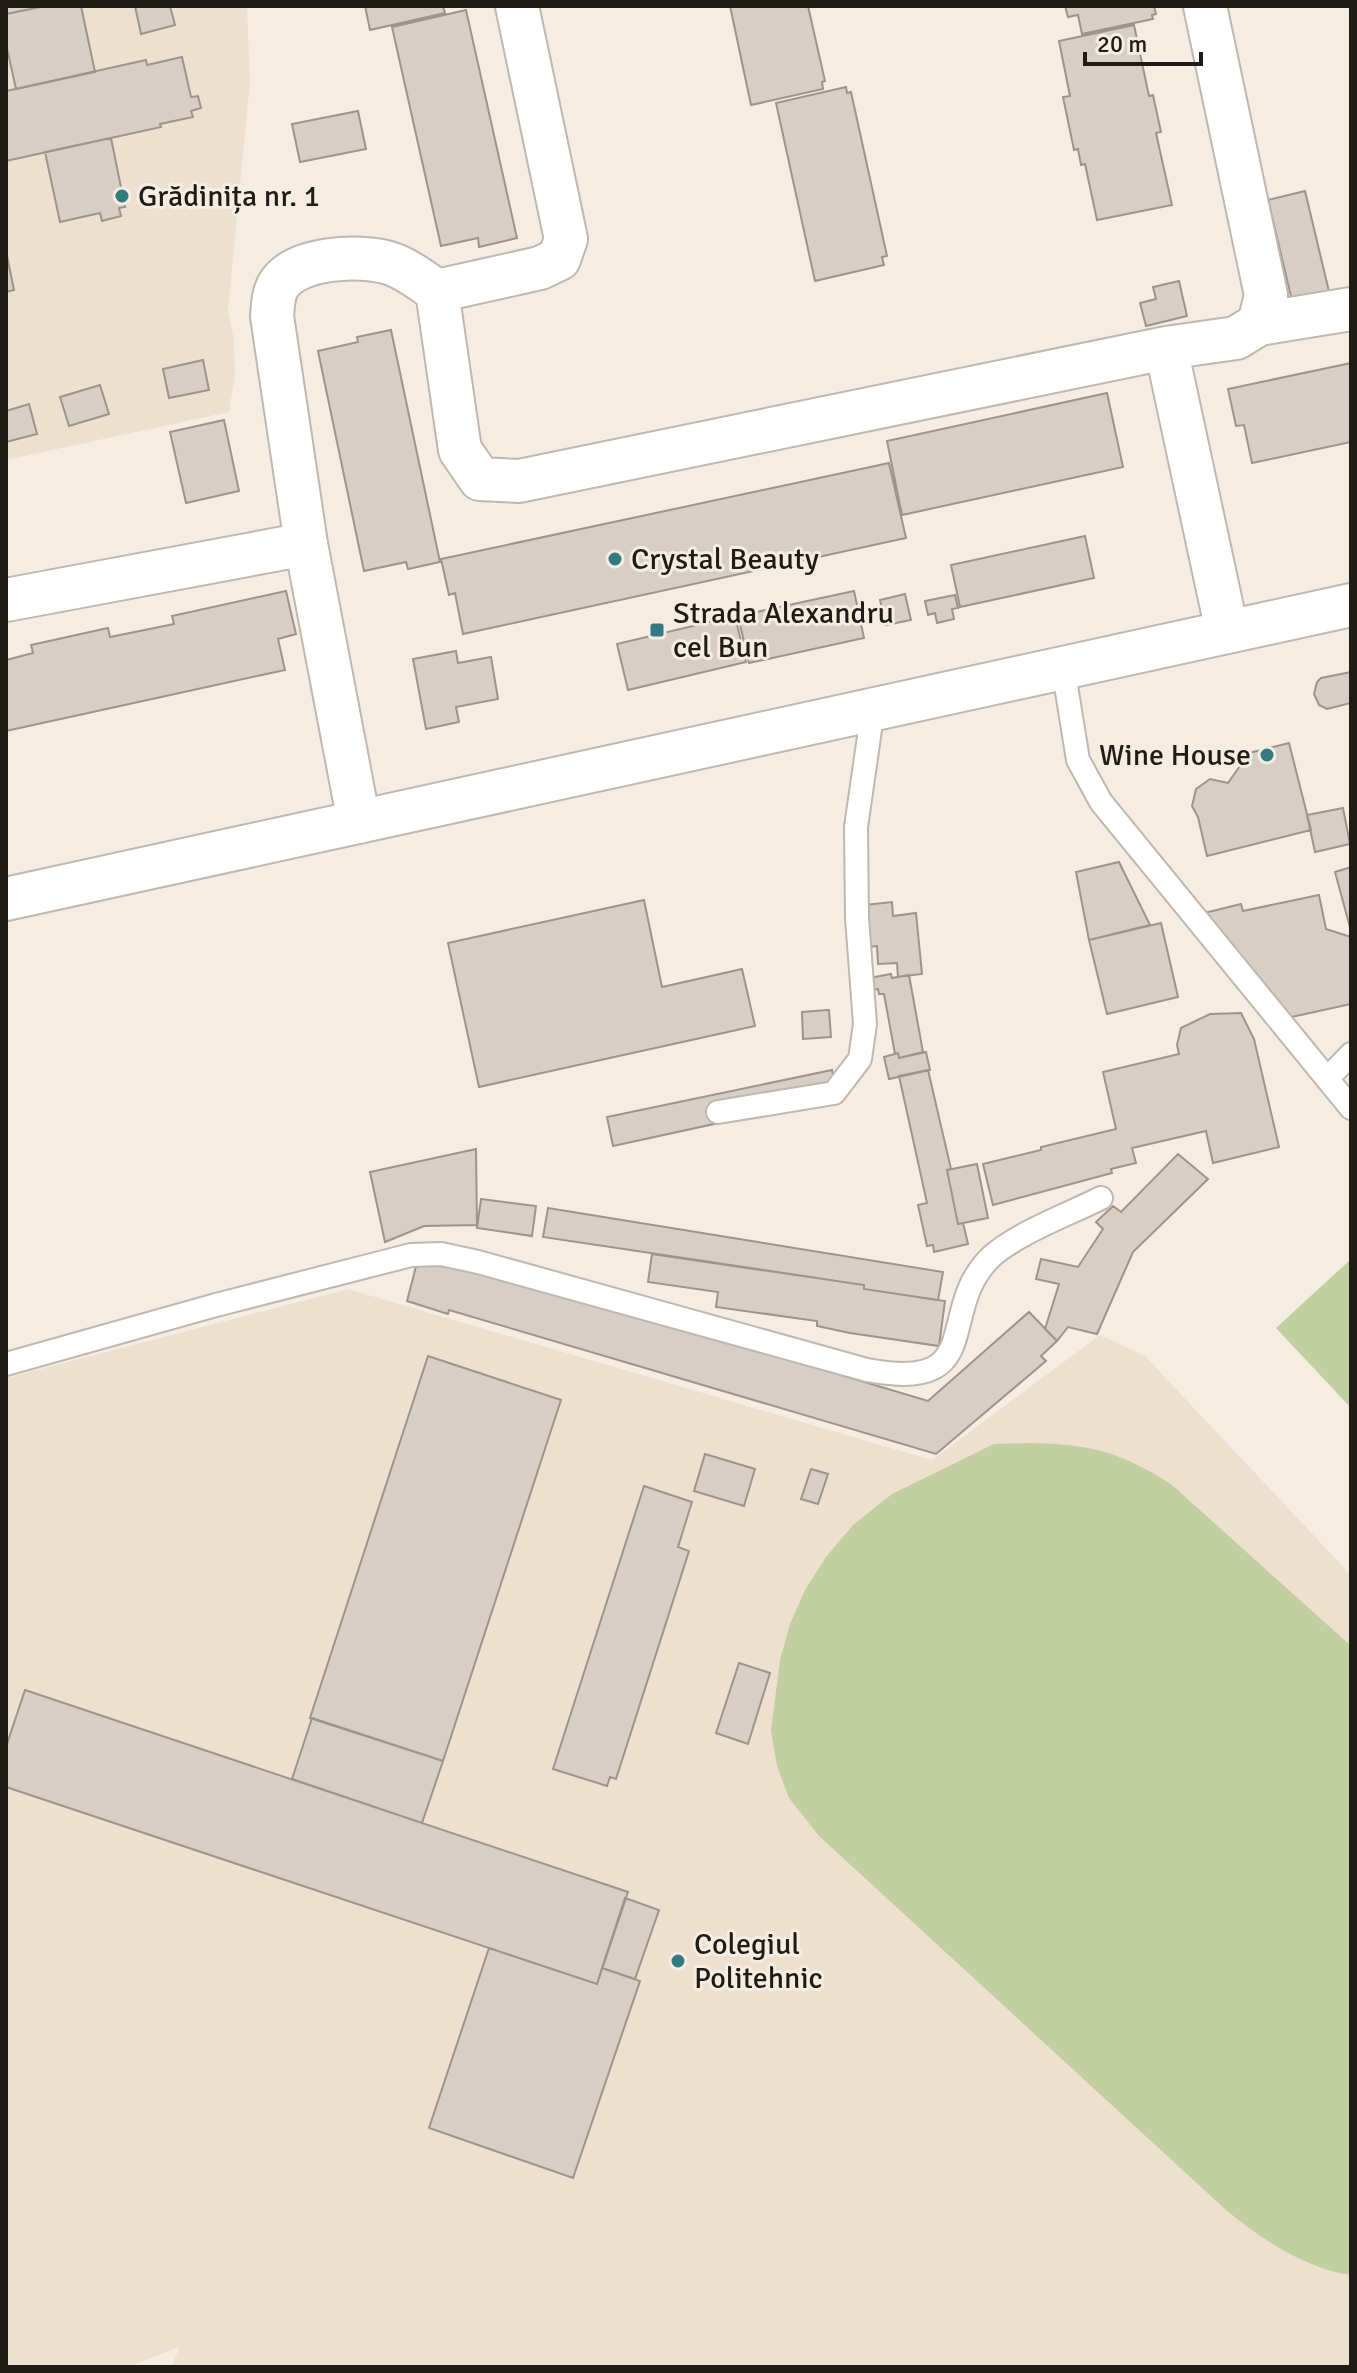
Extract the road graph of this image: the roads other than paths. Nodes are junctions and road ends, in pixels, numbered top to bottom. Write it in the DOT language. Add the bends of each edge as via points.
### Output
graph roads {
  1 [pos="517,6"];
  2 [pos="1205,6"];
  3 [pos="437,291"];
  4 [pos="1351,309"];
  5 [pos="1259,324"];
  6 [pos="1166,348"];
  7 [pos="306,544"];
  8 [pos="6,600"];
  9 [pos="1351,605"];
  10 [pos="1227,631"];
  11 [pos="1063,667"];
  12 [pos="873,709"];
  13 [pos="359,822"];
  14 [pos="6,899"];
  15 [pos="1351,1054"];
  16 [pos="1327,1079"];
  17 [pos="1351,1108"];
  18 [pos="718,1112"];
  19 [pos="1101,1198"];
  20 [pos="6,1364"];
  1 -- 3 [label="street" via="566,239 559,259 540,268"];
  2 -- 5 [label="street" via="1266,295"];
  3 -- 6 [label="street" via="460,450 480,479 519,481"];
  3 -- 7 [label="street" via="390,263 366,259 314,264 285,277 277,287 272,316"];
  4 -- 5 [label="street"];
  5 -- 6 [label="street" via="1236,338"];
  6 -- 10 [label="street"];
  7 -- 8 [label="street"];
  7 -- 13 [label="street"];
  9 -- 10 [label="street"];
  10 -- 11 [label="street"];
  11 -- 12 [label="street"];
  11 -- 16 [label="lane" via="1078,760 1101,802"];
  12 -- 13 [label="street"];
  12 -- 18 [label="lane" via="856,827 865,1024 860,1059 834,1093"];
  13 -- 14 [label="street"];
  15 -- 16 [label="lane"];
  16 -- 17 [label="lane"];
  19 -- 20 [label="lane" via="991,1257 967,1298 949,1353 920,1374 867,1370 441,1254 411,1255"];
}
